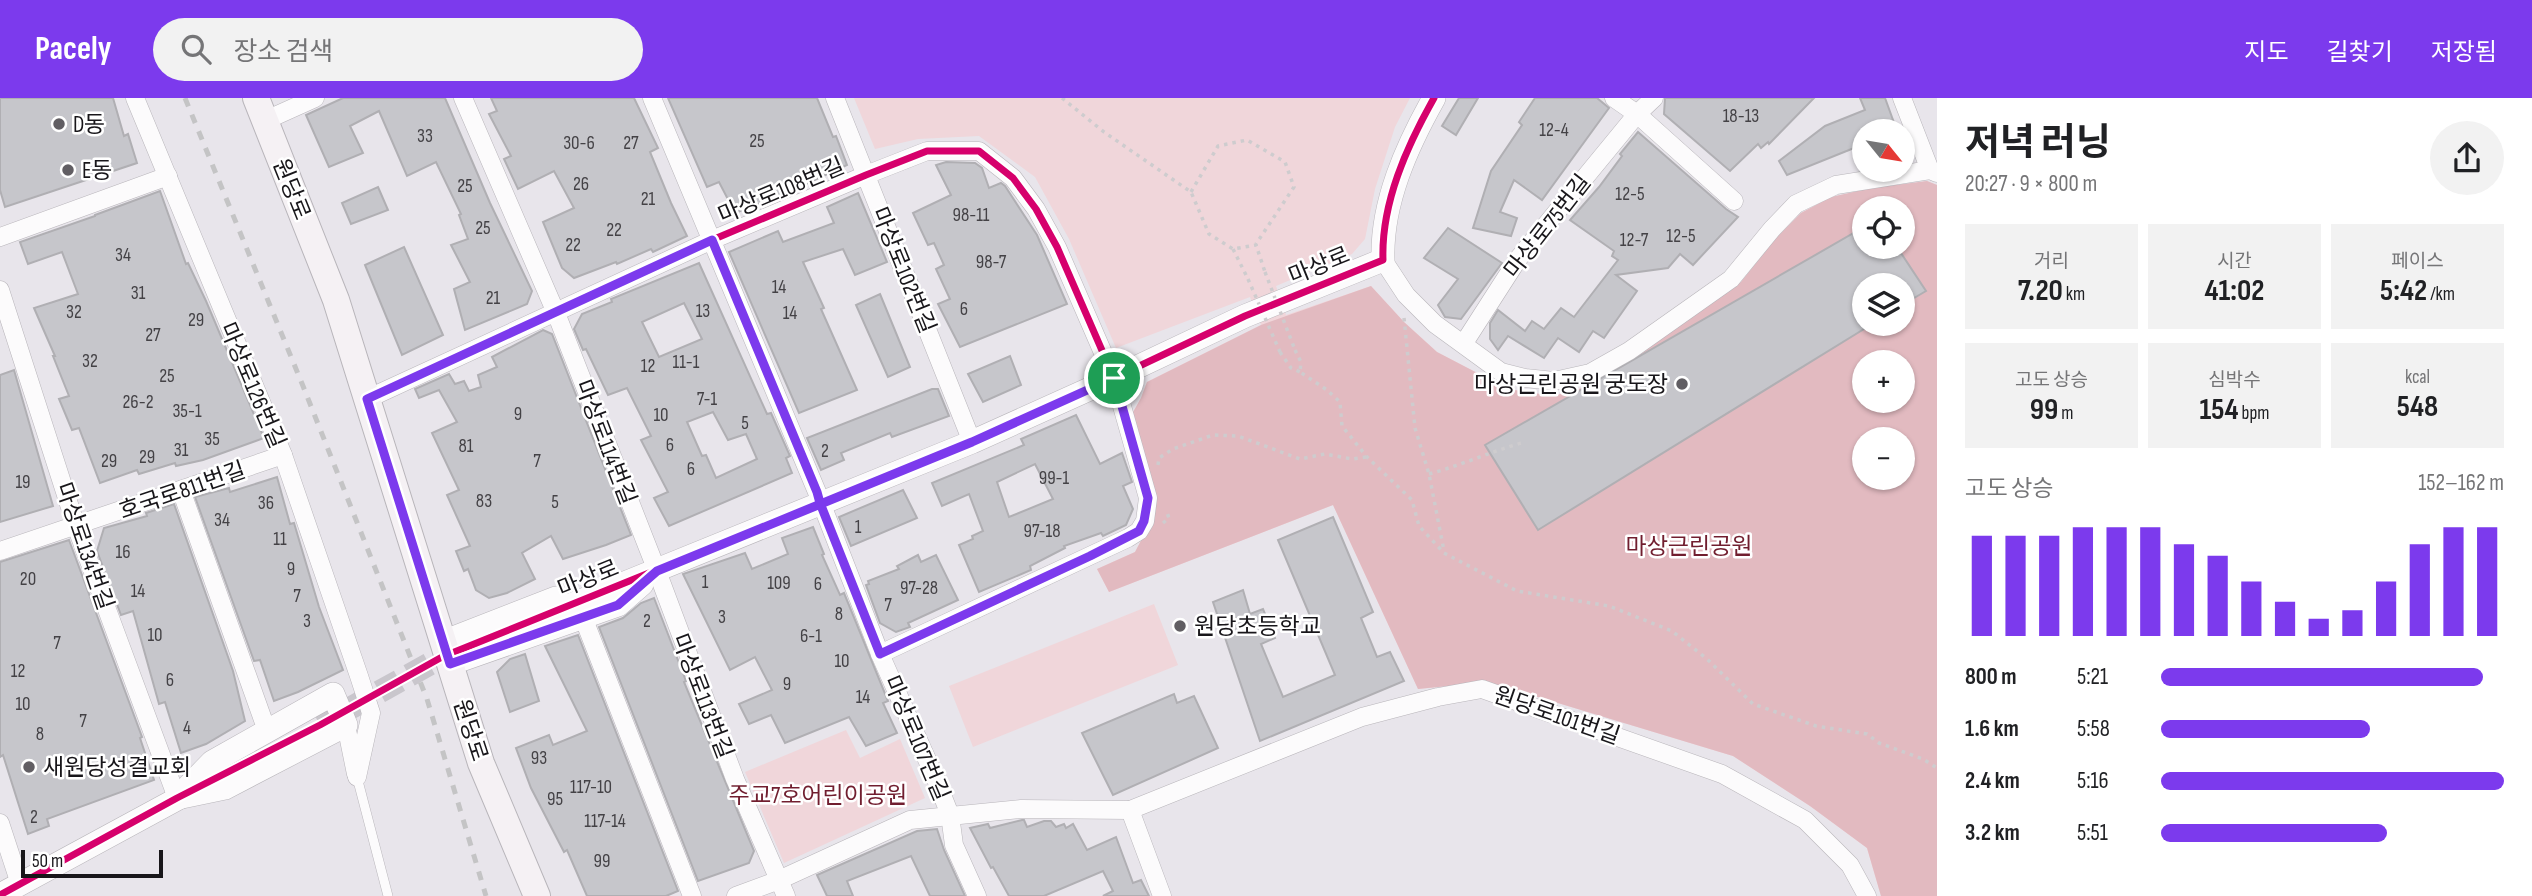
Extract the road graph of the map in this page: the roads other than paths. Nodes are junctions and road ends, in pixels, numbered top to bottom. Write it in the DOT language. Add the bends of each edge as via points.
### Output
graph roads {
  1 [pos="135,98"];
  2 [pos="315,98"];
  3 [pos="463,98"];
  4 [pos="652,98"];
  5 [pos="835,98"];
  6 [pos="1434,98"];
  7 [pos="1614,98"];
  8 [pos="1654,98"];
  9 [pos="1902,98"];
  10 [pos="260,109"];
  11 [pos="1637,114"];
  12 [pos="1933,172"];
  13 [pos="866,175"];
  14 [pos="168,176"];
  15 [pos="1734,201"];
  16 [pos="0,237"];
  17 [pos="712,240"];
  18 [pos="1383,260"];
  19 [pos="0,290"];
  20 [pos="555,313"];
  21 [pos="1464,343"];
  22 [pos="1114,378"];
  23 [pos="367,399"];
  24 [pos="972,442"];
  25 [pos="283,455"];
  26 [pos="181,490"];
  27 [pos="820,503"];
  28 [pos="76,526"];
  29 [pos="0,551"];
  30 [pos="657,571"];
  31 [pos="541,617"];
  32 [pos="583,617"];
  33 [pos="446,653"];
  34 [pos="880,654"];
  35 [pos="359,676"];
  36 [pos="332,694"];
  37 [pos="320,724"];
  38 [pos="346,725"];
  39 [pos="267,731"];
  40 [pos="356,778"];
  41 [pos="177,798"];
  42 [pos="1130,810"];
  43 [pos="950,815"];
  44 [pos="0,823"];
  45 [pos="20,884"];
  46 [pos="783,888"];
  47 [pos="0,895"];
  48 [pos="388,896"];
  49 [pos="537,896"];
  50 [pos="692,896"];
  51 [pos="736,896"];
  52 [pos="977,896"];
  53 [pos="1162,896"];
  54 [pos="1867,896"];
  1 -- 14 [label="street, 마상로126번길"];
  2 -- 10 [label="street"];
  3 -- 20 [label="street, 마상로114번길"];
  4 -- 17 [label="street, 마상로108번길"];
  5 -- 13 [label="street, 마상로102번길"];
  6 -- 18 [label="street, 마상로" via="1415,132 1392,193 1382,240"];
  7 -- 11 [label="street"];
  8 -- 11 [label="street, 마상로75번길"];
  9 -- 12 [label="street"];
  10 -- 23 [label="main road, 원당로" via="336,300"];
  11 -- 15 [label="street"];
  11 -- 21 [label="street, 마상로75번길" via="1518,259"];
  12 -- 21 [label="street" via="1836,185 1796,204 1731,279 1590,373 1554,381 1525,378 1501,372"];
  13 -- 17 [label="street, 마상로108번길"];
  13 -- 22 [label="street" via="927,151 979,151 1013,178 1057,247"];
  13 -- 24 [label="street, 마상로102번길"];
  14 -- 16 [label="street"];
  14 -- 25 [label="street, 마상로126번길"];
  17 -- 20 [label="street"];
  17 -- 27 [label="street, 마상로108번길"];
  18 -- 21 [label="street" via="1406,295 1435,324"];
  18 -- 22 [label="street, 마상로" via="1245,316"];
  19 -- 28 [label="street, 마상로134번길"];
  20 -- 23 [label="street"];
  20 -- 30 [label="street, 마상로114번길"];
  22 -- 24 [label="street, 마상로"];
  22 -- 34 [label="street" via="1148,498 1139,531"];
  23 -- 33 [label="main road, 원당로"];
  24 -- 27 [label="street, 마상로"];
  25 -- 26 [label="street, 호국로811번길"];
  25 -- 35 [label="street, 마상로126번길"];
  26 -- 28 [label="street, 호국로811번길"];
  26 -- 39 [label="street"];
  27 -- 30 [label="street, 마상로"];
  27 -- 34 [label="street, 마상로107번길"];
  28 -- 29 [label="street, 호국로811번길"];
  28 -- 41 [label="street, 마상로134번길"];
  30 -- 31 [label="street, 마상로"];
  30 -- 32 [label="street" via="618,605"];
  30 -- 33 [label="street" via="607,578"];
  30 -- 46 [label="street, 마상로113번길" via="735,779"];
  32 -- 33 [label="street"];
  32 -- 50 [label="street, 마상로"];
  33 -- 49 [label="main road, 원당로" via="481,763"];
  34 -- 43 [label="street, 마상로107번길"];
  35 -- 36 [label="street"];
  35 -- 40 [label="street, 마상로126번길" via="371,713"];
  36 -- 38 [label="street"];
  36 -- 39 [label="street"];
  37 -- 41 [label="street"];
  38 -- 40 [label="street"];
  38 -- 41 [label="street" via="225,788"];
  39 -- 41 [label="street" via="212,762"];
  40 -- 48 [label="lane"];
  41 -- 45 [label="street"];
  42 -- 43 [label="street, 원당로101번길" via="1021,809"];
  42 -- 53 [label="street"];
  42 -- 54 [label="street, 원당로101번길" via="1362,718 1482,689 1722,774 1805,820 1850,865"];
  43 -- 46 [label="street, 원당로101번길" via="911,820"];
  43 -- 52 [label="street, 마상로107번길" via="954,845"];
  44 -- 45 [label="street"];
  45 -- 47 [label="street"];
  46 -- 51 [label="street, 원당로101번길"];
}
